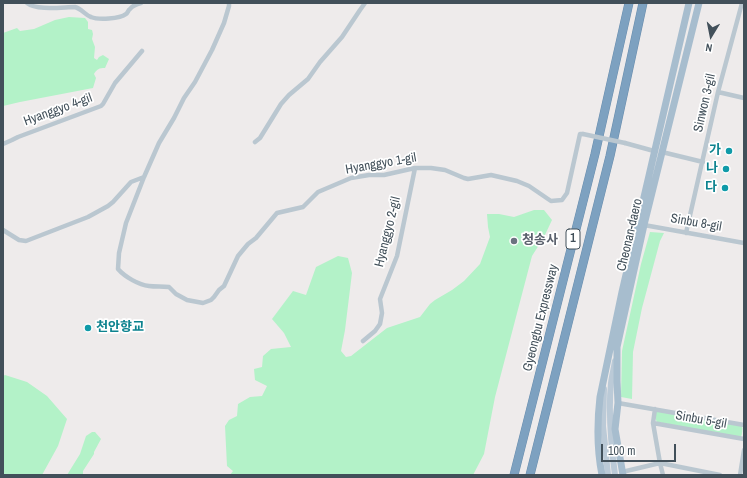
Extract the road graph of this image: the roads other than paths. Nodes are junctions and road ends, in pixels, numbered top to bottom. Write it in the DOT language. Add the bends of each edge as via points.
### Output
graph roads {
  1 [pos="27,3"];
  2 [pos="141,3"];
  3 [pos="229,3"];
  4 [pos="365,3"];
  5 [pos="629,3"];
  6 [pos="644,3"];
  7 [pos="689,3"];
  8 [pos="699,3"];
  9 [pos="742,3"];
  10 [pos="142,51"];
  11 [pos="718,92"];
  12 [pos="744,98"];
  13 [pos="255,142"];
  14 [pos="3,144"];
  15 [pos="654,151"];
  16 [pos="662,152"];
  17 [pos="703,162"];
  18 [pos="415,168"];
  19 [pos="144,177"];
  20 [pos="644,225"];
  21 [pos="3,230"];
  22 [pos="686,233"];
  23 [pos="744,243"];
  24 [pos="363,341"];
  25 [pos="617,347"];
  26 [pos="607,362"];
  27 [pos="618,403"];
  28 [pos="655,409"];
  29 [pos="653,423"];
  30 [pos="744,425"];
  31 [pos="744,438"];
  32 [pos="744,450"];
  33 [pos="660,463"];
  34 [pos="620,474"];
  35 [pos="514,475"];
  36 [pos="530,475"];
  37 [pos="602,475"];
  38 [pos="608,475"];
  39 [pos="663,475"];
  40 [pos="720,475"];
  41 [pos="740,475"];
  1 -- 2 [label="street" via="46,7 75,7 92,18 100,19 126,15 134,5"];
  3 -- 19 [label="street, Hyanggyo 1-gil" via="224,23 212,50 159,143"];
  4 -- 13 [label="street" via="308,79 281,104"];
  5 -- 35 [label="highway, Gyeongbu Expressway / 1" via="595,154"];
  6 -- 36 [label="highway, 1" via="610,156"];
  7 -- 15 [label="main road, Cheonan-daero"];
  8 -- 16 [label="main road, Cheonan-daero"];
  9 -- 11 [label="street, Sinwon 3-gil"];
  10 -- 14 [label="street, Hyanggyo 4-gil" via="115,83 101,106"];
  11 -- 12 [label="street"];
  11 -- 17 [label="street, Sinwon 3-gil"];
  15 -- 18 [label="street, Hyanggyo 1-gil, bridge" via="580,134 567,193 562,200 551,201 520,182 495,176 468,179 445,170"];
  15 -- 26 [label="main road, Cheonan-daero"];
  16 -- 17 [label="street"];
  16 -- 20 [label="main road, Cheonan-daero"];
  17 -- 22 [label="street, Sinwon 3-gil"];
  18 -- 19 [label="street, Hyanggyo 1-gil" via="384,175 351,178 318,192 303,207 277,213 238,256 224,286 211,300 202,303 187,300 169,288 142,284 118,269 126,223"];
  18 -- 24 [label="street, Hyanggyo 2-gil" via="397,256 380,299 380,324"];
  19 -- 21 [label="street" via="131,182 113,202 88,217 23,241"];
  20 -- 22 [label="street, Sinbu 8-gil"];
  20 -- 25 [label="main road, Cheonan-daero"];
  22 -- 23 [label="street, Sinbu 8-gil"];
  25 -- 27 [label="main road"];
  25 -- 34 [label="main road, Cheonan-daero" via="610,403 613,458"];
  26 -- 37 [label="main road" via="598,410 598,444"];
  26 -- 38 [label="main road, Cheonan-daero" via="604,426"];
  27 -- 28 [label="street"];
  27 -- 34 [label="main road" via="616,428"];
  28 -- 29 [label="street"];
  28 -- 30 [label="street"];
  29 -- 31 [label="street, Sinbu 5-gil"];
  29 -- 33 [label="street"];
  32 -- 41 [label="street"];
  33 -- 34 [label="street"];
  33 -- 39 [label="street"];
  33 -- 40 [label="street"];
}
